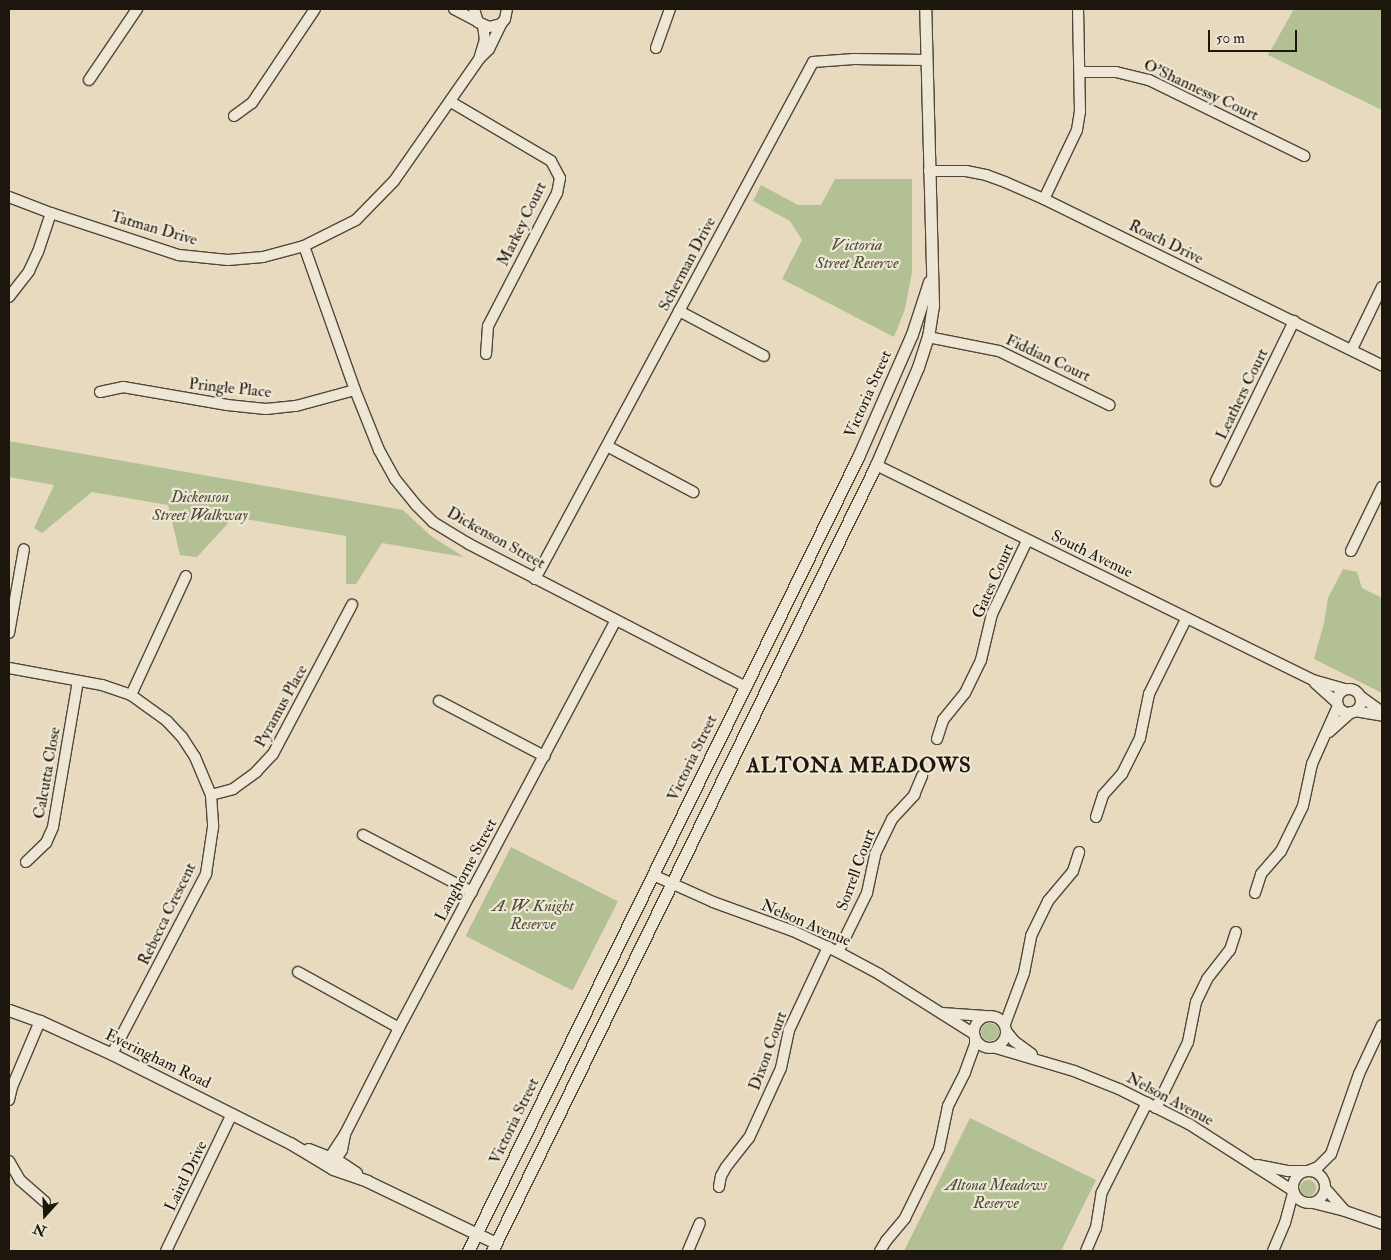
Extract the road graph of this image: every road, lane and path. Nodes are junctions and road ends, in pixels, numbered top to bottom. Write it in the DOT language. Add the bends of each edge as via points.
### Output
graph roads {
  1 [pos="137,9"];
  2 [pos="315,9"];
  3 [pos="454,9"];
  4 [pos="474,9"];
  5 [pos="507,9"];
  6 [pos="670,9"];
  7 [pos="925,9"];
  8 [pos="1078,9"];
  9 [pos="481,24"];
  10 [pos="501,24"];
  11 [pos="656,48"];
  12 [pos="479,59"];
  13 [pos="926,60"];
  14 [pos="1080,72"];
  15 [pos="89,80"];
  16 [pos="451,102"];
  17 [pos="234,116"];
  18 [pos="1304,156"];
  19 [pos="929,171"];
  20 [pos="9,196"];
  21 [pos="1044,199"];
  22 [pos="51,213"];
  23 [pos="304,246"];
  24 [pos="932,273"];
  25 [pos="1382,287"];
  26 [pos="9,297"];
  27 [pos="679,311"];
  28 [pos="1294,321"];
  29 [pos="912,334"];
  30 [pos="928,337"];
  31 [pos="1352,349"];
  32 [pos="486,354"];
  33 [pos="764,356"];
  34 [pos="1382,365"];
  35 [pos="355,390"];
  36 [pos="100,392"];
  37 [pos="1109,405"];
  38 [pos="608,446"];
  39 [pos="858,457"];
  40 [pos="876,465"];
  41 [pos="1216,481"];
  42 [pos="1382,487"];
  43 [pos="693,492"];
  44 [pos="1027,541"];
  45 [pos="24,549"];
  46 [pos="1351,551"];
  47 [pos="186,576"];
  48 [pos="535,579"];
  49 [pos="352,605"];
  50 [pos="1186,619"];
  51 [pos="615,621"];
  52 [pos="9,632"];
  53 [pos="9,668"];
  54 [pos="1313,680"];
  55 [pos="78,681"];
  56 [pos="746,687"];
  57 [pos="1346,689"];
  58 [pos="131,695"];
  59 [pos="764,696"];
  60 [pos="1360,696"];
  61 [pos="439,701"];
  62 [pos="1338,704"];
  63 [pos="1353,712"];
  64 [pos="1382,714"];
  65 [pos="1327,735"];
  66 [pos="937,739"];
  67 [pos="544,756"];
  68 [pos="922,776"];
  69 [pos="211,795"];
  70 [pos="1096,817"];
  71 [pos="363,835"];
  72 [pos="1079,852"];
  73 [pos="26,862"];
  74 [pos="653,875"];
  75 [pos="671,883"];
  76 [pos="472,892"];
  77 [pos="1255,893"];
  78 [pos="1236,932"];
  79 [pos="828,947"];
  80 [pos="838,952"];
  81 [pos="298,972"];
  82 [pos="1013,997"];
  83 [pos="9,1010"];
  84 [pos="942,1013"];
  85 [pos="988,1016"];
  86 [pos="40,1020"];
  87 [pos="1382,1025"];
  88 [pos="399,1028"];
  89 [pos="1006,1028"];
  90 [pos="974,1036"];
  91 [pos="994,1048"];
  92 [pos="112,1054"];
  93 [pos="1041,1060"];
  94 [pos="965,1072"];
  95 [pos="9,1100"];
  96 [pos="1152,1105"];
  97 [pos="232,1114"];
  98 [pos="1331,1154"];
  99 [pos="9,1160"];
  100 [pos="332,1161"];
  101 [pos="1253,1164"];
  102 [pos="1306,1171"];
  103 [pos="1324,1184"];
  104 [pos="719,1187"];
  105 [pos="1293,1191"];
  106 [pos="45,1202"];
  107 [pos="1309,1203"];
  108 [pos="1345,1211"];
  109 [pos="700,1223"];
  110 [pos="1285,1223"];
  111 [pos="1382,1224"];
  112 [pos="476,1234"];
  113 [pos="494,1247"];
  114 [pos="166,1251"];
  115 [pos="468,1251"];
  116 [pos="688,1251"];
  117 [pos="880,1251"];
  118 [pos="1086,1251"];
  119 [pos="1273,1251"];
  1 -- 15 [label="street"];
  2 -- 17 [label="street" via="252,103"];
  3 -- 9 [label="street"];
  4 -- 9 [label="street"];
  5 -- 10 [label="street, Tatman Drive"];
  6 -- 11 [label="street"];
  7 -- 13 [label="street, Victoria Street"];
  8 -- 14 [label="street"];
  9 -- 10 [label="street"];
  9 -- 12 [label="street, Tatman Drive" via="485,40"];
  10 -- 12 [label="street, Tatman Drive" via="489,49"];
  12 -- 16 [label="street, Tatman Drive"];
  13 -- 19 [label="street, Victoria Street"];
  13 -- 27 [label="street, Scherman Drive" via="813,62"];
  14 -- 18 [label="street, O'Shannessy Court" via="1116,72 1149,80"];
  14 -- 21 [label="street" via="1080,112 1076,130"];
  16 -- 23 [label="street, Tatman Drive" via="394,181 356,220"];
  16 -- 32 [label="street, Markey Court" via="551,161 560,178 557,193 488,326"];
  19 -- 21 [label="street, Roach Drive" via="986,174"];
  19 -- 24 [label="street, Victoria Street"];
  20 -- 22 [label="street, Tatman Drive"];
  21 -- 28 [label="street, Roach Drive"];
  22 -- 23 [label="street, Tatman Drive" via="179,254 228,260 263,257"];
  22 -- 26 [label="street" via="29,271"];
  23 -- 35 [label="street, Dickenson Street"];
  24 -- 29 [label="street, Victoria Street"];
  24 -- 30 [label="street, Victoria Street"];
  25 -- 31 [label="street"];
  27 -- 33 [label="street"];
  27 -- 38 [label="street, Scherman Drive"];
  28 -- 31 [label="street, Roach Drive"];
  28 -- 41 [label="street, Leathers Court"];
  29 -- 30 [label="street, Fiddian Court"];
  29 -- 39 [label="street, Victoria Street"];
  30 -- 37 [label="street, Fiddian Court" via="998,351"];
  30 -- 40 [label="street, Victoria Street" via="905,401"];
  31 -- 34 [label="street, Roach Drive"];
  35 -- 36 [label="street, Pringle Place" via="296,406 266,409 123,387"];
  35 -- 48 [label="street, Dickenson Street" via="379,450 395,479 416,505 440,526"];
  38 -- 43 [label="street"];
  38 -- 48 [label="street, Scherman Drive"];
  39 -- 40 [label="street, South Avenue"];
  39 -- 56 [label="street, Victoria Street"];
  40 -- 44 [label="street, South Avenue"];
  40 -- 59 [label="street, Victoria Street"];
  42 -- 46 [label="street"];
  44 -- 50 [label="street, South Avenue"];
  44 -- 66 [label="street, Gates Court" via="992,614 982,660 965,692 942,720"];
  45 -- 52 [label="street"];
  47 -- 58 [label="street"];
  48 -- 51 [label="street, Dickenson Street"];
  49 -- 69 [label="street, Pyramus Place" via="273,754 233,789"];
  50 -- 54 [label="street, South Avenue"];
  50 -- 70 [label="street" via="1150,694 1140,738 1122,774 1103,795"];
  51 -- 56 [label="street, Dickenson Street"];
  51 -- 67 [label="street, Langhorne Street"];
  53 -- 55 [label="street, Rebecca Crescent"];
  54 -- 57 [label="street, South Avenue"];
  54 -- 62 [label="street, South Avenue"];
  55 -- 58 [label="street, Rebecca Crescent"];
  55 -- 73 [label="street, Calcutta Close" via="53,827 46,843"];
  56 -- 59 [label="street, Dickenson Street"];
  56 -- 74 [label="street, Victoria Street"];
  57 -- 60 [label="street" via="1356,691"];
  57 -- 62 [label="street" via="1338,696"];
  58 -- 69 [label="street, Rebecca Crescent" via="167,721 182,737 195,757"];
  59 -- 75 [label="street, Victoria Street"];
  60 -- 63 [label="street" via="1361,703"];
  60 -- 64 [label="street"];
  61 -- 67 [label="street"];
  62 -- 63 [label="street" via="1343,711"];
  62 -- 65 [label="street"];
  63 -- 64 [label="street"];
  63 -- 65 [label="street"];
  65 -- 77 [label="street" via="1310,770 1303,806 1281,851 1261,874"];
  67 -- 76 [label="street, Langhorne Street"];
  68 -- 80 [label="street, Sorrell Court" via="914,795 892,819 874,854 867,893"];
  69 -- 92 [label="street, Rebecca Crescent" via="213,827 206,874"];
  71 -- 76 [label="street"];
  72 -- 82 [label="street" via="1073,871 1048,901 1031,936 1024,973"];
  74 -- 75 [label="street, Nelson Avenue"];
  74 -- 112 [label="street, Victoria Street"];
  75 -- 79 [label="street, Nelson Avenue"];
  75 -- 113 [label="street, Victoria Street"];
  76 -- 88 [label="street, Langhorne Street"];
  78 -- 96 [label="street" via="1230,950 1207,980 1196,1002 1188,1042"];
  79 -- 80 [label="street, Nelson Avenue"];
  79 -- 104 [label="street, Dixon Court" via="789,1030 781,1068 749,1138 726,1167"];
  80 -- 84 [label="street, Nelson Avenue"];
  81 -- 88 [label="street"];
  82 -- 85 [label="street" via="1000,1011"];
  82 -- 89 [label="street"];
  83 -- 86 [label="street, Everingham Road"];
  84 -- 85 [label="street, Nelson Avenue"];
  84 -- 90 [label="street, Nelson Avenue"];
  85 -- 89 [label="street" via="999,1018"];
  85 -- 90 [label="street" via="978,1021"];
  86 -- 92 [label="street, Everingham Road"];
  86 -- 95 [label="street"];
  87 -- 98 [label="street" via="1355,1083"];
  88 -- 100 [label="street, Langhorne Street"];
  89 -- 91 [label="street" via="1004,1042"];
  89 -- 93 [label="street, Nelson Avenue" via="1022,1048"];
  90 -- 91 [label="street" via="982,1046"];
  90 -- 94 [label="street" via="975,1044"];
  91 -- 93 [label="street, Nelson Avenue"];
  91 -- 94 [label="street" via="976,1058"];
  92 -- 97 [label="street, Everingham Road"];
  93 -- 96 [label="street, Nelson Avenue" via="1119,1088"];
  94 -- 117 [label="street" via="948,1106 939,1148 905,1218"];
  96 -- 101 [label="street, Nelson Avenue"];
  96 -- 118 [label="street" via="1102,1192 1096,1228"];
  97 -- 100 [label="street, Everingham Road"];
  97 -- 114 [label="street, Laird Drive"];
  98 -- 102 [label="street" via="1318,1167"];
  98 -- 103 [label="street"];
  99 -- 106 [label="street" via="20,1180"];
  100 -- 112 [label="street, Everingham Road"];
  101 -- 102 [label="street, Nelson Avenue"];
  101 -- 105 [label="street, Nelson Avenue"];
  102 -- 103 [label="street" via="1317,1173"];
  102 -- 105 [label="street" via="1296,1176"];
  103 -- 107 [label="street" via="1322,1198"];
  103 -- 108 [label="street"];
  105 -- 107 [label="street" via="1298,1200"];
  105 -- 110 [label="street"];
  107 -- 108 [label="street"];
  107 -- 110 [label="street"];
  108 -- 111 [label="street"];
  109 -- 116 [label="street"];
  110 -- 119 [label="street"];
  112 -- 113 [label="street, Everingham Road"];
  112 -- 115 [label="street, Victoria Street"];
}
